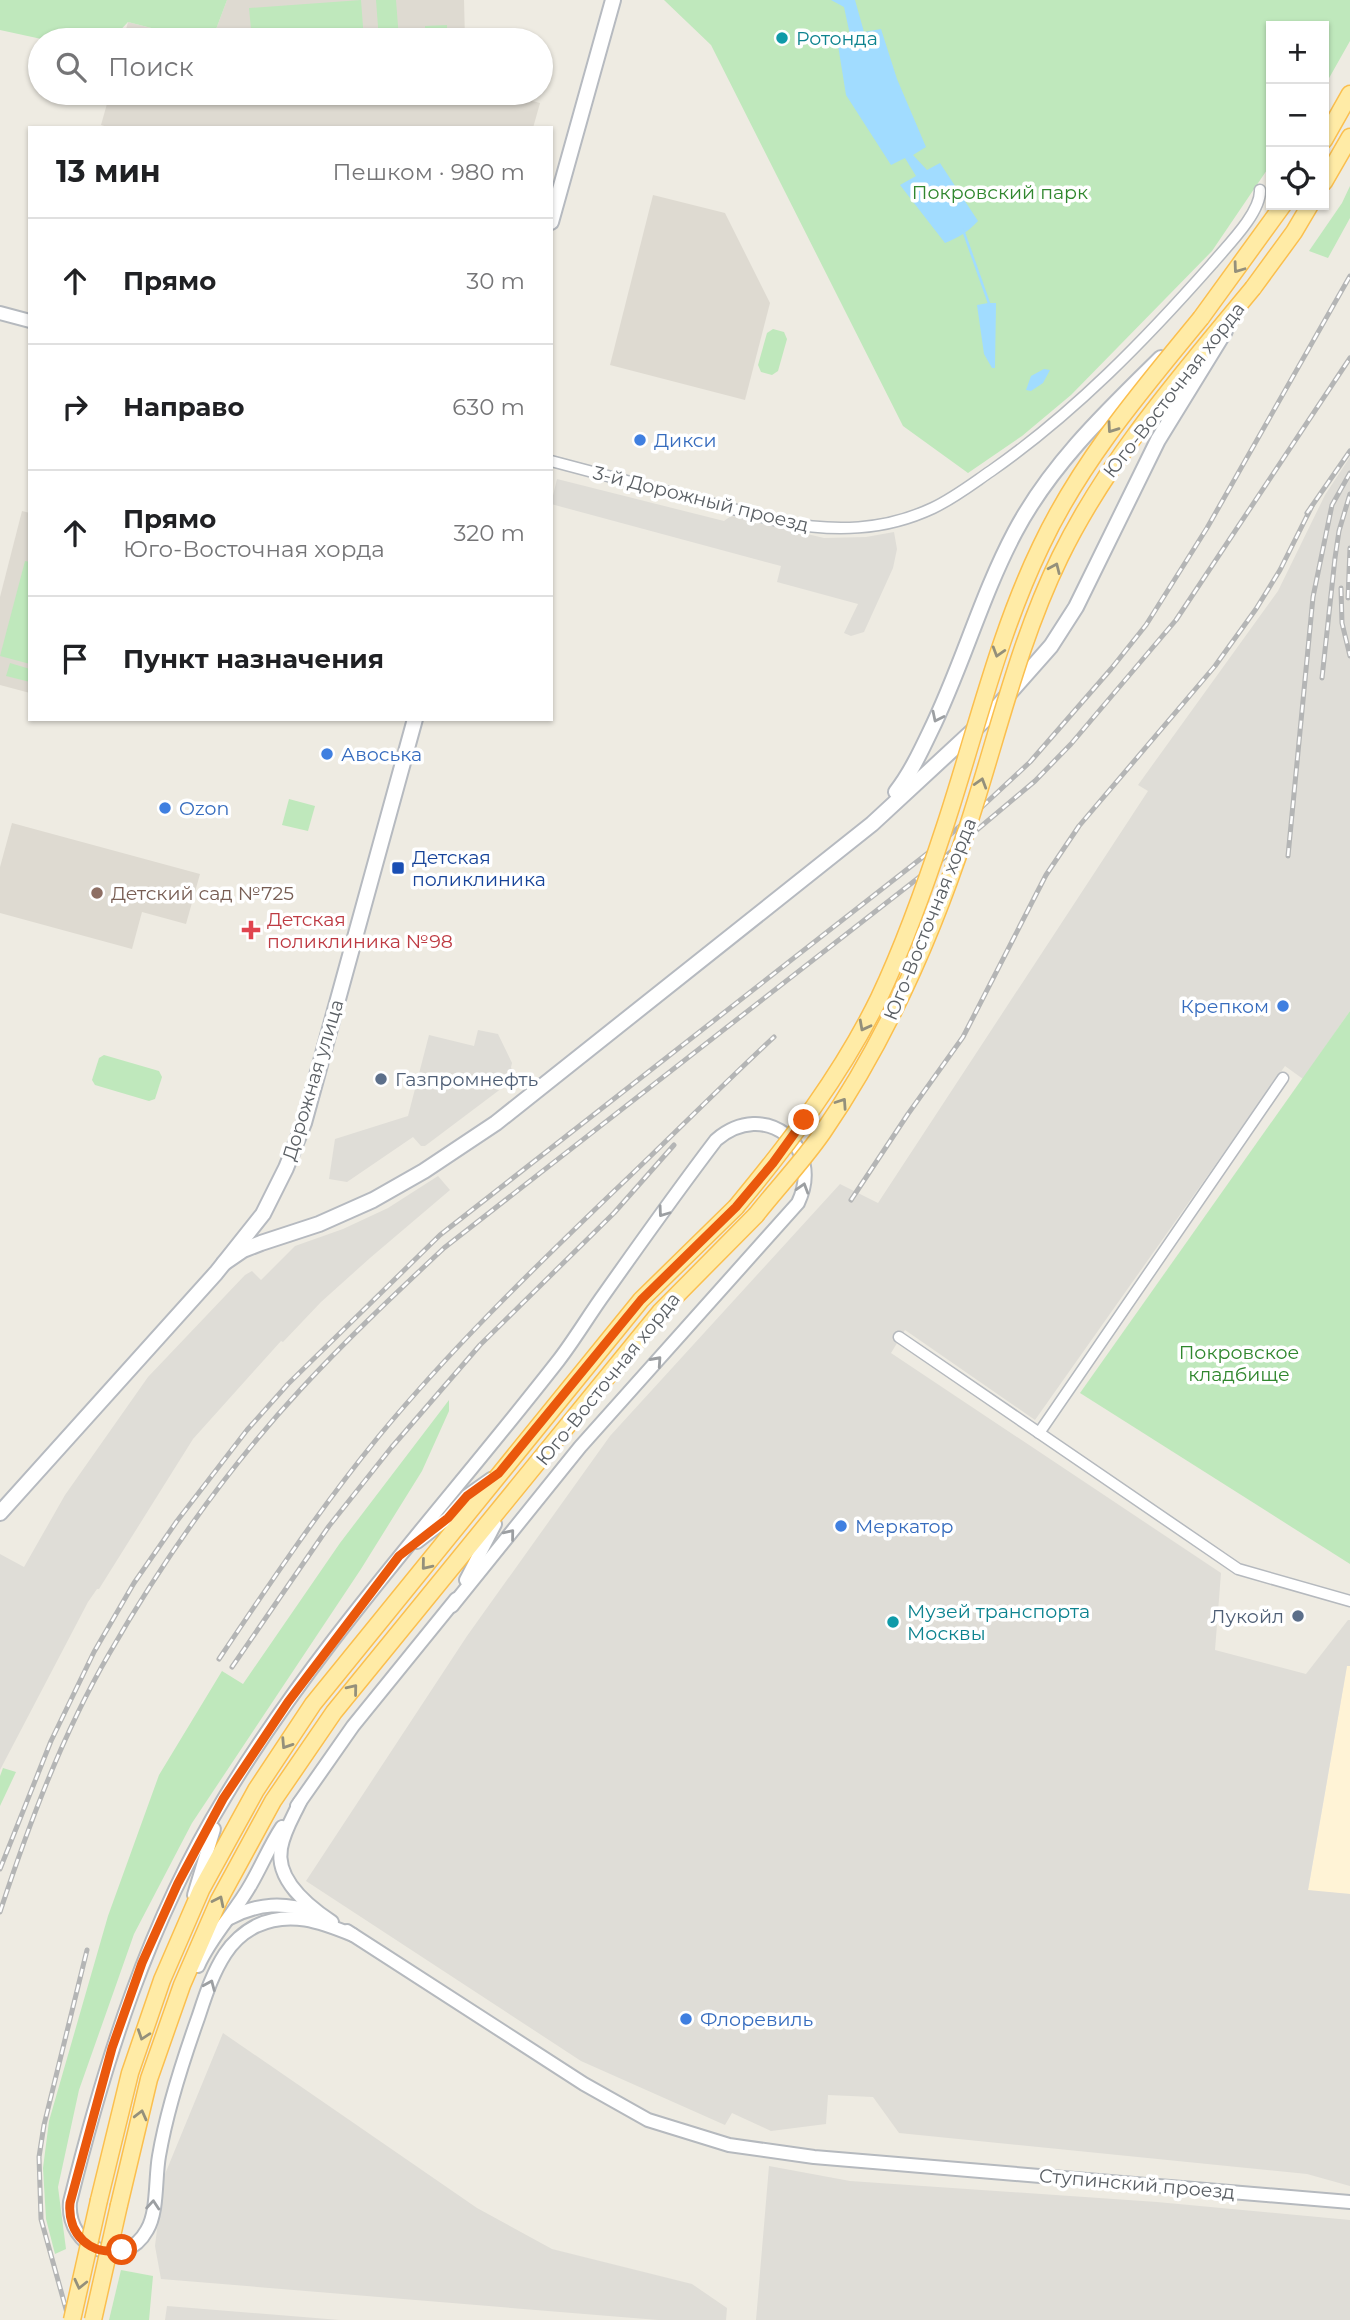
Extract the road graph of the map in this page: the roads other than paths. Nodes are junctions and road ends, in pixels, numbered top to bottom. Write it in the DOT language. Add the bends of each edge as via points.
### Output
graph roads {
  1 [pos="613,0"];
  2 [pos="1350,94"];
  3 [pos="1329,131"];
  4 [pos="1350,137"];
  5 [pos="1329,173"];
  6 [pos="1260,190"];
  7 [pos="1307,210"];
  8 [pos="1278,211"];
  9 [pos="553,215"];
  10 [pos="1253,288"];
  11 [pos="0,313"];
  12 [pos="1201,318"];
  13 [pos="28,320"];
  14 [pos="553,461"];
  15 [pos="414,721"];
  16 [pos="872,824"];
  17 [pos="1283,1078"];
  18 [pos="263,1214"];
  19 [pos="248,1234"];
  20 [pos="283,1235"];
  21 [pos="224,1264"];
  22 [pos="899,1337"];
  23 [pos="1040,1433"];
  24 [pos="499,1473"];
  25 [pos="519,1488"];
  26 [pos="3,1508"];
  27 [pos="399,1556"];
  28 [pos="1350,1601"];
  29 [pos="452,1606"];
  30 [pos="223,1799"];
  31 [pos="300,1802"];
  32 [pos="321,1914"];
  33 [pos="228,1919"];
  34 [pos="185,1927"];
  35 [pos="353,1935"];
  36 [pos="149,2079"];
  37 [pos="1350,2202"];
  38 [pos="72,2320"];
  39 [pos="93,2320"];
  1 -- 9 [label="main road"];
  2 -- 3 [label="main road"];
  4 -- 5 [label="main road"];
  6 -- 14 [label="street, 3-й Дорожный проезд" via="1259,201 1240,231 1118,367 1009,458 923,512 863,528 811,528"];
  7 -- 10 [label="main road, Юго-Восточная хорда"];
  8 -- 12 [label="main road, Юго-Восточная хорда, one-way"];
  10 -- 16 [label="main road, bridge" via="1158,440 1076,607 1051,646 992,713"];
  25 -- 10 [label="main road, Юго-Восточная хорда, one-way, bridge" via="660,1312 756,1215 821,1134 877,1047 898,1006 967,831 1028,629 1060,556 1139,428"];
  11 -- 13 [label="street"];
  12 -- 16 [label="main road, one-way, bridge" via="1115,402 1036,495 1014,533 943,706 907,778"];
  12 -- 24 [label="main road, Юго-Восточная хорда, one-way, bridge" via="1122,414 1085,467 1041,545 1008,621 912,919 879,998 826,1089 736,1207 641,1300"];
  15 -- 18 [label="main road, Дорожная улица" via="304,1123"];
  16 -- 20 [label="main road" via="496,1123 373,1200"];
  17 -- 23 [label="street"];
  18 -- 19 [label="main road, Дорожная улица"];
  18 -- 20 [label="main road" via="264,1226"];
  19 -- 20 [label="main road" via="262,1238"];
  19 -- 21 [label="main road, Дорожная улица"];
  20 -- 21 [label="main road" via="243,1250"];
  21 -- 26 [label="main road, Дорожная улица"];
  22 -- 23 [label="street"];
  23 -- 28 [label="street" via="1238,1569"];
  24 -- 27 [label="street"];
  24 -- 34 [label="main road, Юго-Восточная хорда, one-way" via="313,1704 256,1790"];
  25 -- 29 [label="street" via="489,1532"];
  36 -- 25 [label="main road, Юго-Восточная хорда, one-way" via="182,1985 219,1900 273,1801 334,1713"];
  29 -- 27 [label="street, one-way" via="580,1447 798,1203 807,1168 798,1148 782,1131 752,1123 733,1127 716,1140 559,1359"];
  27 -- 30 [label="street" via="288,1702"];
  29 -- 31 [label="street" via="353,1726"];
  30 -- 34 [label="street"];
  30 -- 35 [label="street, one-way" via="142,1963 112,2048 70,2203 72,2225 86,2243 107,2252 122,2250 136,2243 150,2225 167,2114 210,1984 225,1953 256,1926 290,1917 310,1919"];
  31 -- 32 [label="street" via="280,1851 293,1889"];
  31 -- 33 [label="street"];
  32 -- 33 [label="street" via="281,1904 246,1909"];
  32 -- 35 [label="street"];
  33 -- 36 [label="street" via="200,1961"];
  34 -- 38 [label="main road, Юго-Восточная хорда, one-way, bridge" via="130,2073"];
  35 -- 37 [label="street, Ступинский проезд" via="584,2084 648,2119 729,2145 814,2157"];
  39 -- 36 [label="main road, Юго-Восточная хорда, one-way, bridge"];
}
